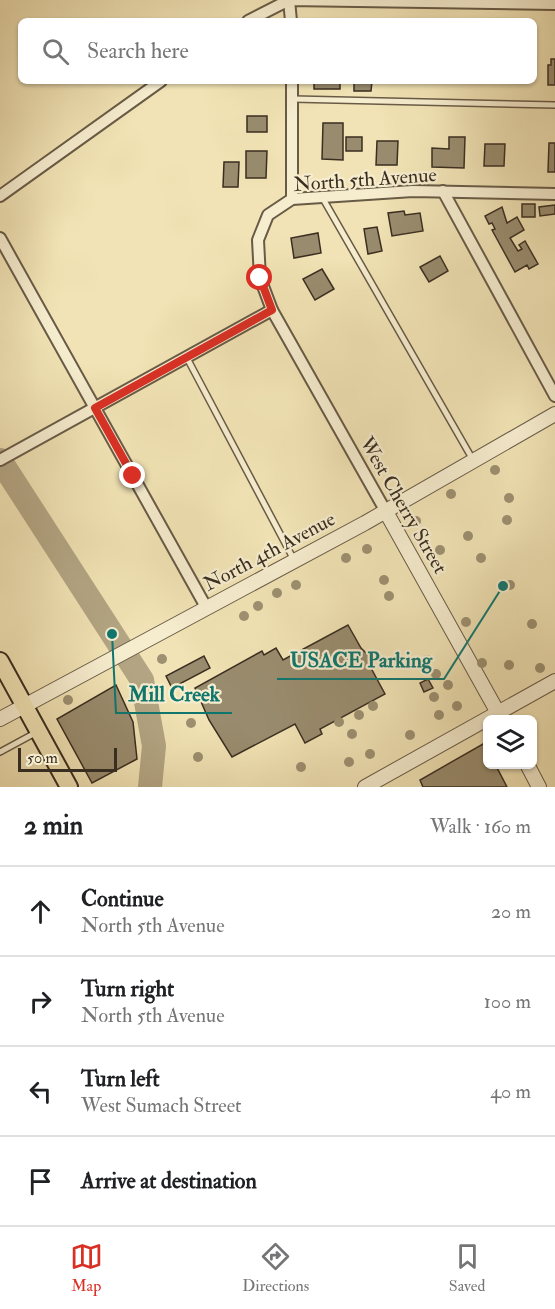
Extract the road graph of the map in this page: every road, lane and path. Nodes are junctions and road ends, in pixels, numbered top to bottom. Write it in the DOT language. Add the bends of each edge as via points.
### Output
graph roads {
  1 [pos="289,0"];
  2 [pos="555,4"];
  3 [pos="254,18"];
  4 [pos="291,18"];
  5 [pos="157,84"];
  6 [pos="292,84"];
  7 [pos="292,99"];
  8 [pos="555,105"];
  9 [pos="443,191"];
  10 [pos="555,194"];
  11 [pos="0,196"];
  12 [pos="321,196"];
  13 [pos="292,199"];
  14 [pos="0,238"];
  15 [pos="272,310"];
  16 [pos="187,358"];
  17 [pos="555,396"];
  18 [pos="95,408"];
  19 [pos="555,414"];
  20 [pos="0,460"];
  21 [pos="474,461"];
  22 [pos="385,510"];
  23 [pos="294,560"];
  24 [pos="206,607"];
  25 [pos="0,661"];
  26 [pos="555,681"];
  27 [pos="25,707"];
  28 [pos="499,715"];
  29 [pos="502,715"];
  30 [pos="0,719"];
  31 [pos="483,725"];
  32 [pos="38,731"];
  33 [pos="0,752"];
  34 [pos="529,769"];
  35 [pos="69,787"];
  36 [pos="365,787"];
  37 [pos="539,787"];
  1 -- 2 [label="street"];
  1 -- 3 [label="street"];
  1 -- 4 [label="street"];
  5 -- 11 [label="street"];
  6 -- 7 [label="street"];
  7 -- 8 [label="lane"];
  7 -- 13 [label="street"];
  9 -- 10 [label="street, North 5th Avenue"];
  9 -- 12 [label="street, North 5th Avenue"];
  9 -- 17 [label="street"];
  12 -- 13 [label="street, North 5th Avenue"];
  12 -- 21 [label="lane"];
  13 -- 15 [label="street, North 5th Avenue" via="268,215 258,240 260,278"];
  14 -- 18 [label="street"];
  15 -- 16 [label="street"];
  15 -- 22 [label="street, West Cherry Street"];
  16 -- 18 [label="street"];
  16 -- 23 [label="lane"];
  18 -- 20 [label="street"];
  18 -- 24 [label="street"];
  19 -- 21 [label="street, North 4th Avenue"];
  21 -- 22 [label="street, North 4th Avenue"];
  22 -- 23 [label="street, North 4th Avenue"];
  22 -- 28 [label="street, West Cherry Street"];
  23 -- 24 [label="street, North 4th Avenue"];
  24 -- 27 [label="street, North 4th Avenue"];
  25 -- 27 [label="main road"];
  26 -- 29 [label="street"];
  27 -- 30 [label="street, North 4th Avenue"];
  27 -- 32 [label="main road"];
  31 -- 36 [label="street"];
  32 -- 33 [label="lane"];
  32 -- 35 [label="main road"];
  34 -- 37 [label="street"];
}
